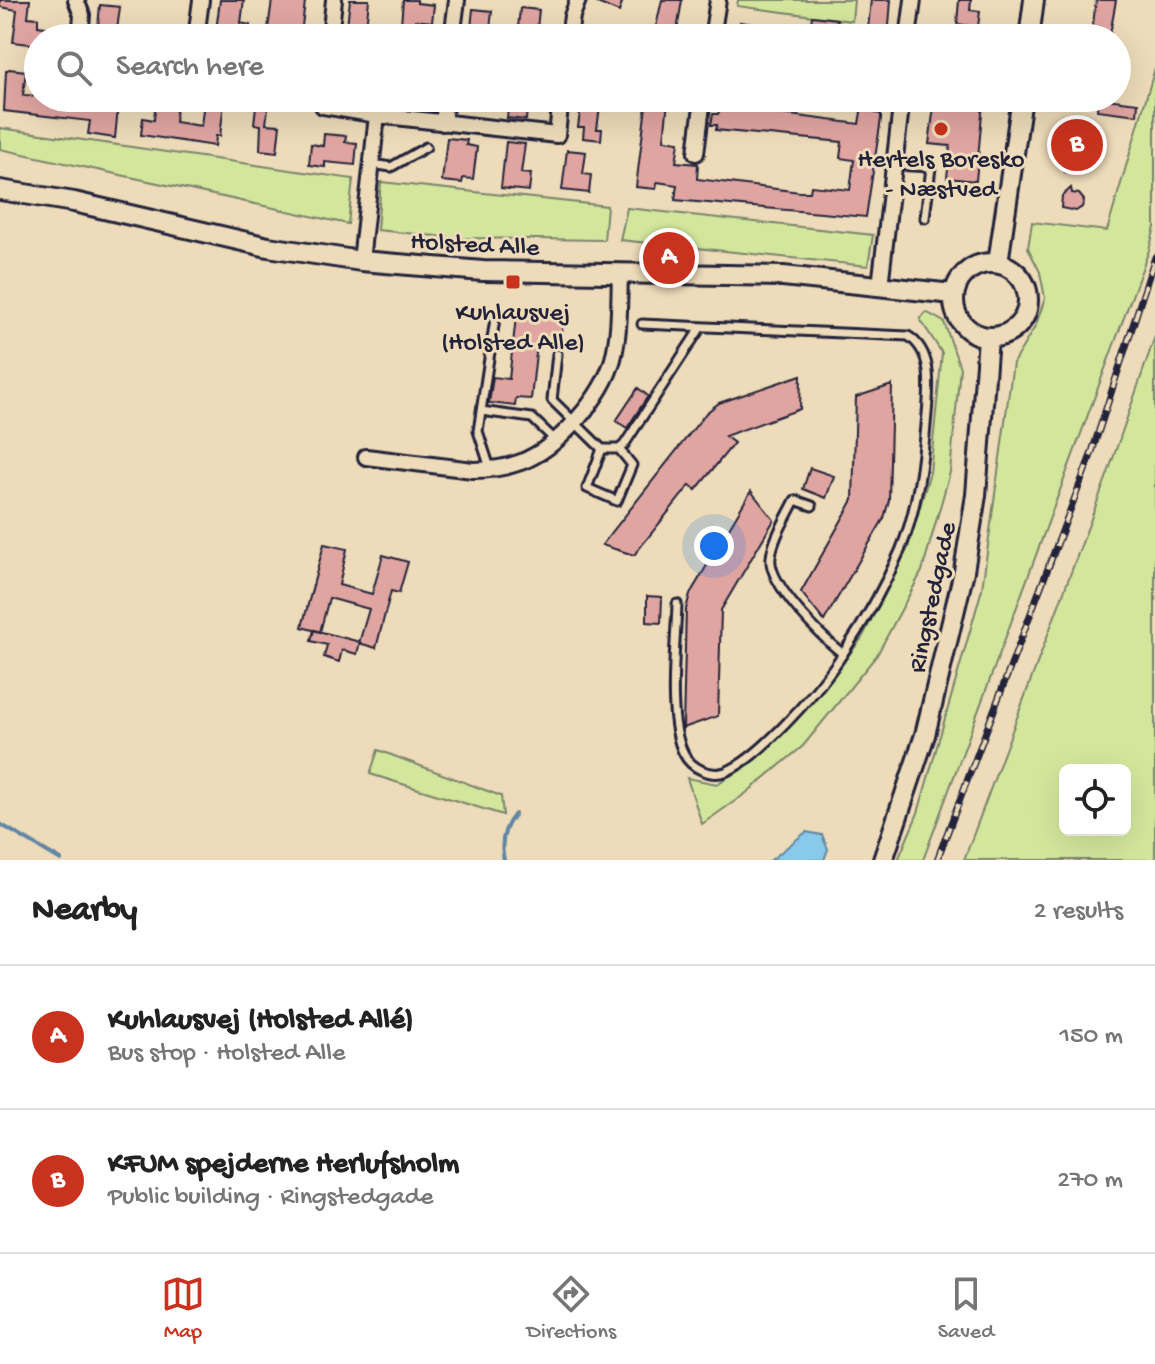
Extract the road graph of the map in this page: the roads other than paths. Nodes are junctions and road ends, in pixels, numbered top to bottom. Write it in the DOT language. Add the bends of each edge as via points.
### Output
graph roads {
  1 [pos="76,0"];
  2 [pos="201,0"];
  3 [pos="334,0"];
  4 [pos="457,0"];
  5 [pos="578,0"];
  6 [pos="718,0"];
  7 [pos="913,0"];
  8 [pos="1034,0"];
  9 [pos="81,24"];
  10 [pos="198,24"];
  11 [pos="331,24"];
  12 [pos="454,24"];
  13 [pos="571,24"];
  14 [pos="714,24"];
  15 [pos="910,24"];
  16 [pos="1031,24"];
  17 [pos="359,112"];
  18 [pos="444,112"];
  19 [pos="559,112"];
  20 [pos="701,112"];
  21 [pos="900,112"];
  22 [pos="1020,112"];
  23 [pos="377,115"];
  24 [pos="443,123"];
  25 [pos="426,147"];
  26 [pos="696,153"];
  27 [pos="372,164"];
  28 [pos="894,165"];
  29 [pos="0,190"];
  30 [pos="925,218"];
  31 [pos="361,261"];
  32 [pos="998,263"];
  33 [pos="620,274"];
  34 [pos="880,286"];
  35 [pos="953,294"];
  36 [pos="495,319"];
  37 [pos="642,324"];
  38 [pos="701,327"];
  39 [pos="988,338"];
  40 [pos="557,354"];
  41 [pos="481,411"];
  42 [pos="573,423"];
  43 [pos="554,439"];
  44 [pos="602,449"];
  45 [pos="619,449"];
  46 [pos="366,457"];
  47 [pos="491,470"];
  48 [pos="812,506"];
  49 [pos="677,604"];
  50 [pos="843,654"];
  51 [pos="883,860"];
  1 -- 9 [label="street"];
  2 -- 10 [label="street"];
  3 -- 11 [label="street"];
  4 -- 12 [label="street"];
  5 -- 13 [label="street"];
  6 -- 14 [label="street"];
  7 -- 15 [label="street"];
  8 -- 16 [label="street"];
  17 -- 23 [label="street"];
  18 -- 24 [label="street"];
  19 -- 24 [label="street" via="557,135"];
  20 -- 26 [label="street"];
  21 -- 28 [label="street"];
  22 -- 32 [label="street"];
  23 -- 24 [label="street"];
  23 -- 27 [label="street"];
  25 -- 27 [label="lane" via="391,167"];
  27 -- 31 [label="street"];
  28 -- 30 [label="lane" via="931,167"];
  28 -- 34 [label="street"];
  29 -- 31 [label="street, Holsted Alle" via="268,247"];
  31 -- 33 [label="street, Holsted Alle"];
  32 -- 35 [label="street" via="964,273"];
  32 -- 39 [label="street" via="1026,286 1027,311 1012,331"];
  33 -- 34 [label="street, Holsted Alle" via="783,276"];
  33 -- 42 [label="street" via="612,360 604,381"];
  34 -- 35 [label="street, Holsted Alle"];
  35 -- 39 [label="street" via="958,318 976,335"];
  36 -- 41 [label="lane"];
  37 -- 38 [label="lane"];
  38 -- 45 [label="lane"];
  38 -- 50 [label="lane" via="908,336 922,349 929,388 921,473 907,530"];
  39 -- 51 [label="street, Ringstedgade" via="976,495 964,571 925,735"];
  40 -- 42 [label="lane" via="552,400"];
  41 -- 43 [label="lane" via="532,418"];
  41 -- 47 [label="lane" via="478,438"];
  42 -- 43 [label="street"];
  42 -- 44 [label="lane"];
  43 -- 47 [label="street" via="531,457"];
  44 -- 45 [label="lane"];
  44 -- 45 [label="lane" via="587,488 617,501 632,465"];
  46 -- 47 [label="street"];
  48 -- 50 [label="lane" via="795,500 773,549 772,569 784,591"];
  49 -- 50 [label="lane" via="674,725 690,764 704,771 725,772 747,758 792,719"];
}
